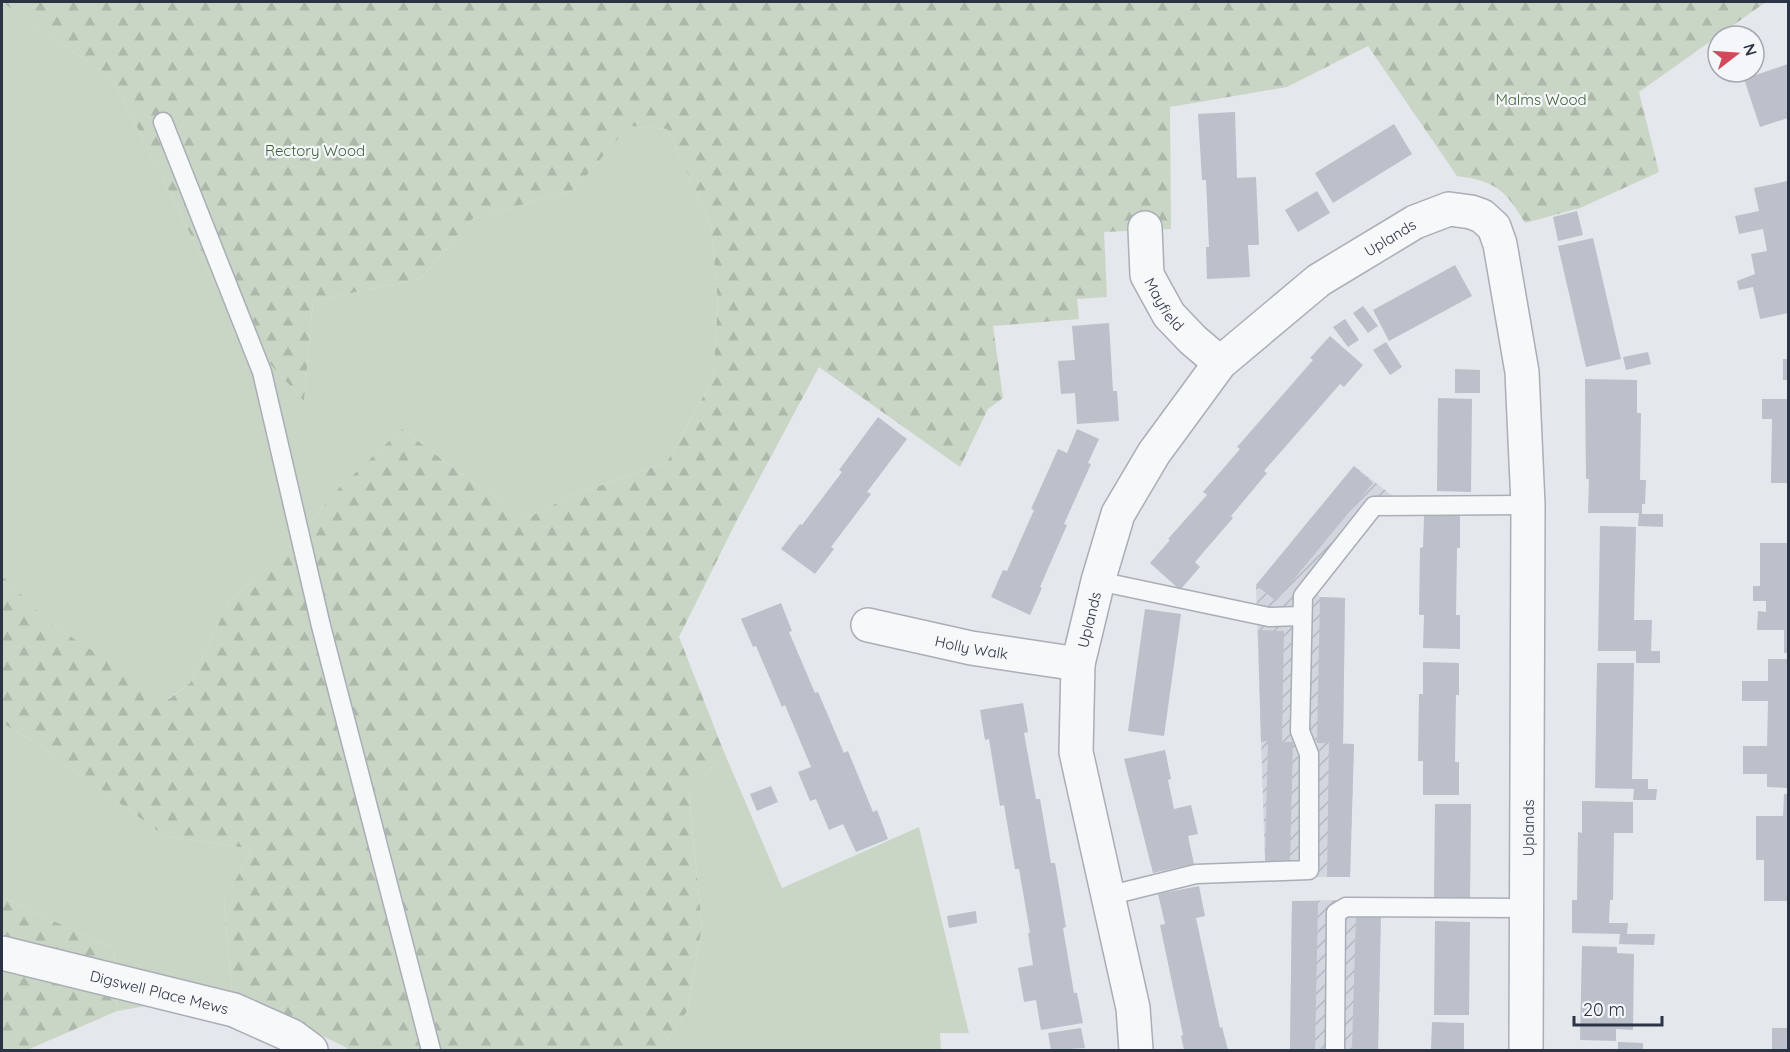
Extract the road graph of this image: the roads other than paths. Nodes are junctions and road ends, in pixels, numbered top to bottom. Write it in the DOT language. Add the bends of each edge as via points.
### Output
graph roads {
  1 [pos="163,122"];
  2 [pos="1145,228"];
  3 [pos="1220,363"];
  4 [pos="1528,505"];
  5 [pos="1098,581"];
  6 [pos="1302,616"];
  7 [pos="868,625"];
  8 [pos="1078,664"];
  9 [pos="1107,896"];
  10 [pos="1528,908"];
  11 [pos="2,953"];
  12 [pos="310,1050"];
  13 [pos="431,1050"];
  14 [pos="1136,1050"];
  15 [pos="1335,1050"];
  16 [pos="1526,1050"];
  1 -- 13 [label="lane" via="262,372 321,626"];
  2 -- 3 [label="street, Mayfield" via="1147,275 1169,315"];
  3 -- 4 [label="street, Uplands" via="1319,280 1415,222 1449,209 1482,216 1494,227 1500,244 1522,372"];
  3 -- 5 [label="street, Uplands" via="1154,453 1119,514"];
  4 -- 6 [label="lane" via="1374,506 1303,596"];
  4 -- 10 [label="street, Uplands"];
  5 -- 6 [label="lane" via="1269,617"];
  5 -- 8 [label="street, Uplands"];
  6 -- 9 [label="lane" via="1300,731 1309,754 1309,870 1196,873"];
  7 -- 8 [label="street, Holly Walk" via="971,648"];
  8 -- 9 [label="street, Uplands" via="1076,752"];
  9 -- 14 [label="street, Uplands" via="1132,1008"];
  10 -- 15 [label="lane" via="1346,908 1336,913"];
  10 -- 16 [label="street, Uplands"];
  11 -- 12 [label="street, Digswell Place Mews" via="234,1010 292,1036"];
}
